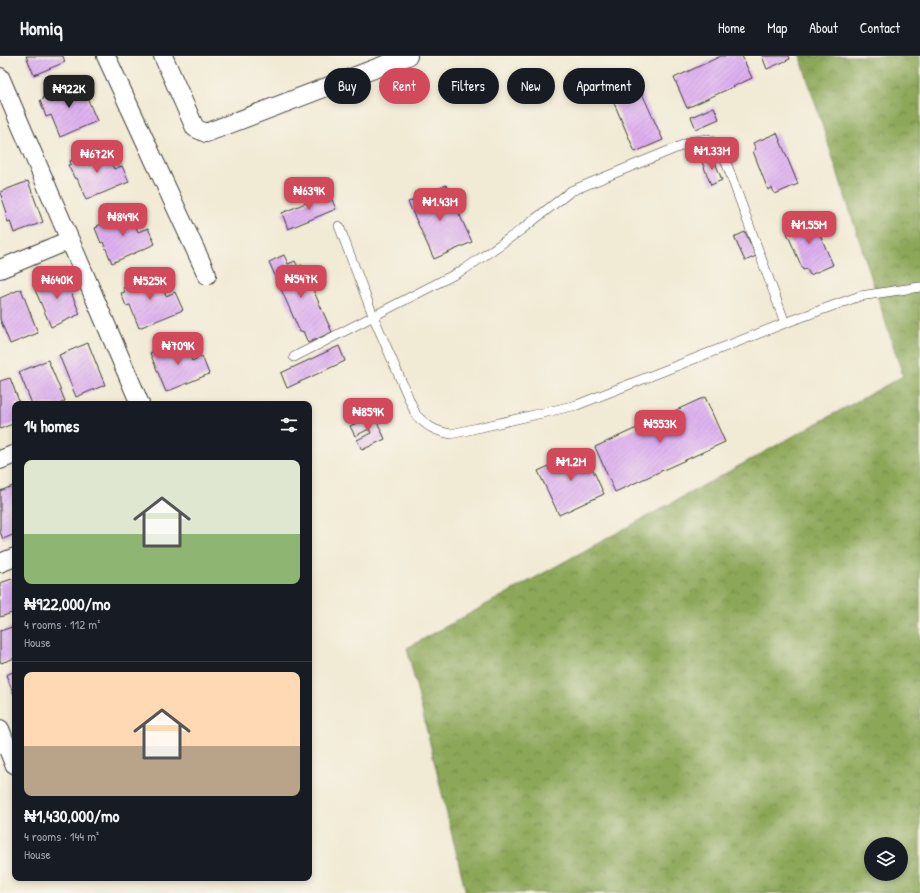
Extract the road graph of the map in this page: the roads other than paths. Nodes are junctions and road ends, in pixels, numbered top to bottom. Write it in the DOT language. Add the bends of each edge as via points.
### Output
graph roads {
  1 [pos="106,56"];
  2 [pos="163,56"];
  3 [pos="408,56"];
  4 [pos="1,81"];
  5 [pos="339,226"];
  6 [pos="70,240"];
  7 [pos="0,269"];
  8 [pos="207,275"];
  9 [pos="920,287"];
  10 [pos="374,318"];
  11 [pos="785,323"];
  12 [pos="294,357"];
  13 [pos="137,401"];
  14 [pos="12,455"];
  15 [pos="0,460"];
  16 [pos="12,558"];
  17 [pos="0,563"];
  18 [pos="0,729"];
  19 [pos="12,759"];
  1 -- 8 [label="street"];
  2 -- 3 [label="street" via="195,128 206,133"];
  4 -- 6 [label="street"];
  5 -- 10 [label="lane"];
  6 -- 7 [label="street"];
  6 -- 13 [label="street"];
  9 -- 11 [label="lane" via="860,296"];
  10 -- 11 [label="lane" via="416,415 438,432 450,434 577,405"];
  10 -- 11 [label="lane" via="465,269 522,230 571,190 693,141 708,138 718,145 726,162"];
  10 -- 12 [label="lane"];
  14 -- 15 [label="street"];
  16 -- 17 [label="street"];
  18 -- 19 [label="street"];
}
